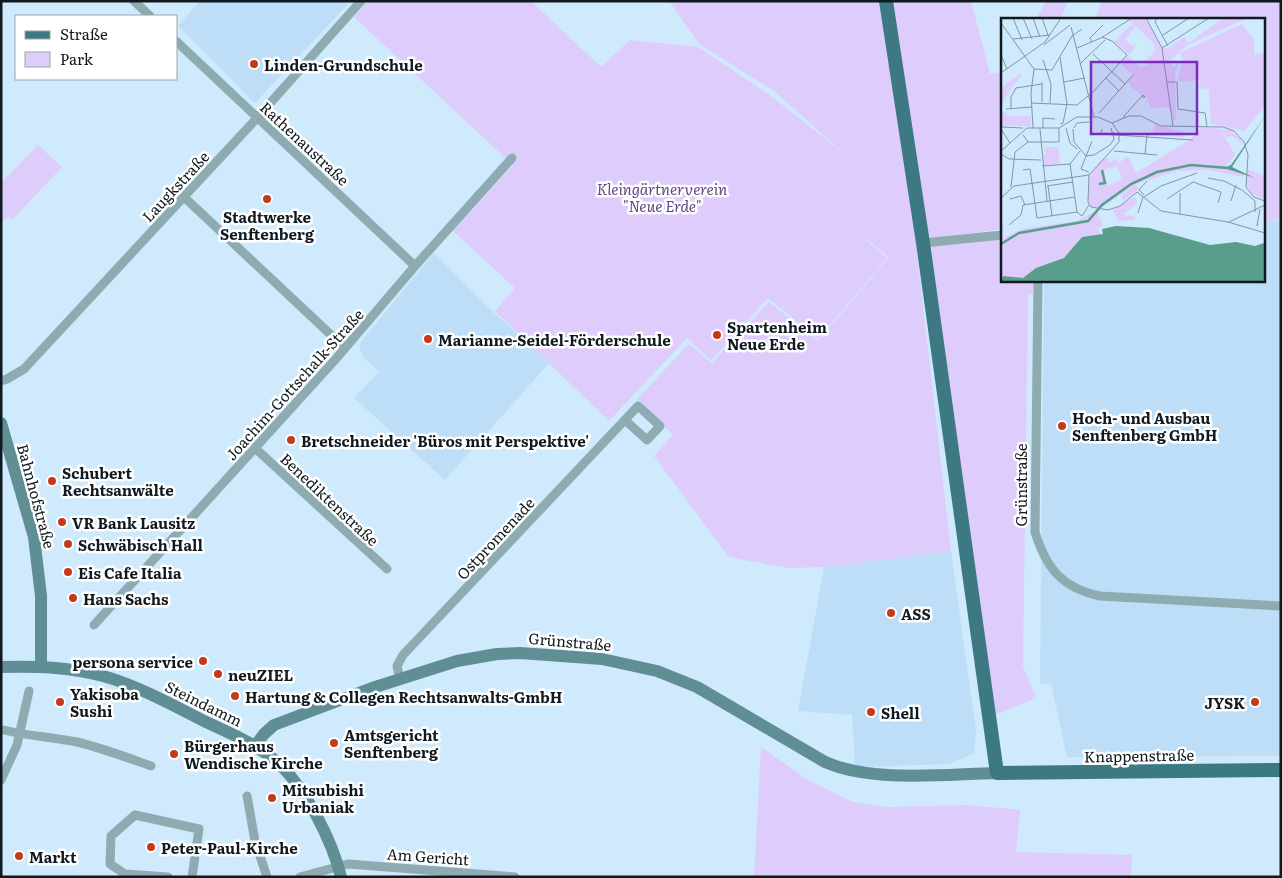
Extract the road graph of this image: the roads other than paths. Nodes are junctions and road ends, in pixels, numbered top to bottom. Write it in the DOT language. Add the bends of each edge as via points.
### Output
graph roads {
  1 [pos="134,1"];
  2 [pos="362,1"];
  3 [pos="886,1"];
  4 [pos="149,15"];
  5 [pos="178,43"];
  6 [pos="257,118"];
  7 [pos="512,158"];
  8 [pos="184,197"];
  9 [pos="1001,235"];
  10 [pos="923,243"];
  11 [pos="415,266"];
  12 [pos="1038,281"];
  13 [pos="345,348"];
  14 [pos="1,381"];
  15 [pos="625,420"];
  16 [pos="1,424"];
  17 [pos="255,448"];
  18 [pos="387,569"];
  19 [pos="1281,606"];
  20 [pos="94,625"];
  21 [pos="41,666"];
  22 [pos="1,667"];
  23 [pos="400,680"];
  24 [pos="29,690"];
  25 [pos="6,730"];
  26 [pos="24,735"];
  27 [pos="256,746"];
  28 [pos="150,766"];
  29 [pos="1281,770"];
  30 [pos="997,773"];
  31 [pos="1,780"];
  32 [pos="247,796"];
  33 [pos="340,872"];
  34 [pos="168,877"];
  35 [pos="192,877"];
  36 [pos="267,877"];
  37 [pos="300,877"];
  38 [pos="515,877"];
  1 -- 4 [label="street"];
  2 -- 6 [label="street, Laugkstraße"];
  3 -- 10 [label="main road"];
  5 -- 6 [label="street, Rathenaustraße"];
  6 -- 8 [label="street, Laugkstraße"];
  6 -- 11 [label="street, Rathenaustraße"];
  7 -- 11 [label="street, Joachim-Gottschalk-Straße"];
  8 -- 13 [label="street"];
  8 -- 14 [label="street, Laugkstraße" via="24,369"];
  9 -- 10 [label="street"];
  10 -- 30 [label="main road"];
  11 -- 13 [label="street, Joachim-Gottschalk-Straße"];
  12 -- 19 [label="street, Grünstraße" via="1035,532 1041,553 1050,566 1069,585 1100,596"];
  13 -- 17 [label="street, Joachim-Gottschalk-Straße"];
  15 -- 23 [label="street, Ostpromenade" via="403,655 397,666"];
  16 -- 21 [label="main road, Bahnhofstraße" via="34,537 41,596"];
  17 -- 18 [label="street, Benediktenstraße"];
  17 -- 20 [label="street, Joachim-Gottschalk-Straße"];
  21 -- 22 [label="main road, Steindamm"];
  21 -- 27 [label="main road, Steindamm" via="84,672 121,682"];
  23 -- 27 [label="main road, Grünstraße" via="274,725"];
  23 -- 30 [label="main road, Grünstraße" via="457,661 497,654 602,658 657,671 696,687 839,768 884,775"];
  24 -- 26 [label="street"];
  25 -- 26 [label="street"];
  26 -- 28 [label="street" via="108,750"];
  26 -- 31 [label="street"];
  27 -- 33 [label="main road, Steindamm" via="278,763 297,786 321,824"];
  29 -- 30 [label="main road, Knappenstraße"];
  32 -- 36 [label="street" via="255,841"];
  33 -- 37 [label="street, Am Gericht"];
  33 -- 38 [label="street, Am Gericht" via="348,864"];
  34 -- 35 [label="street" via="126,874 110,864 111,836 135,815 199,829"];
}
